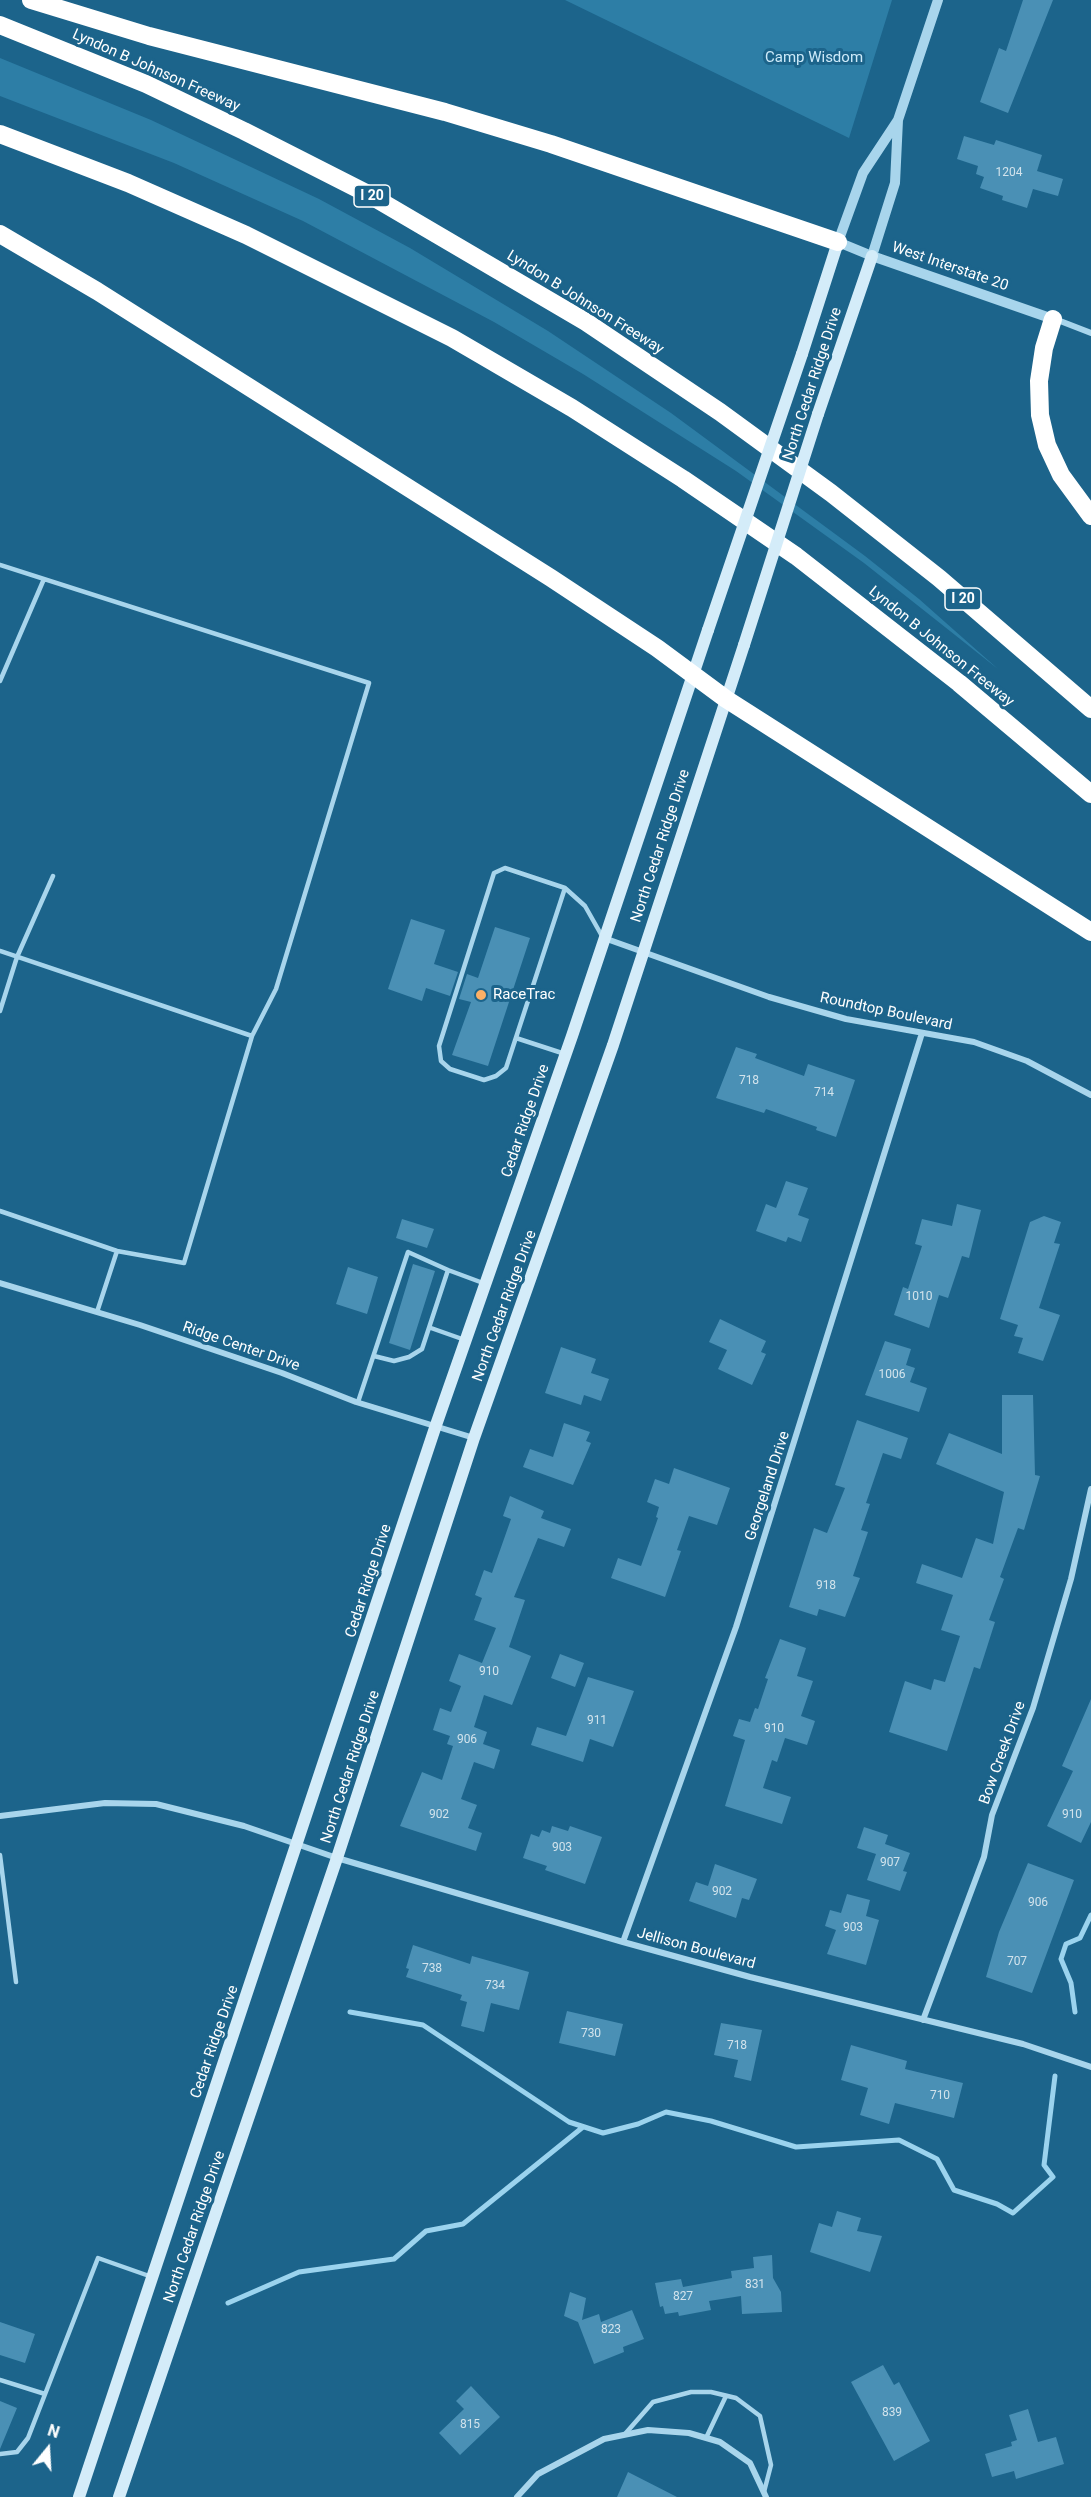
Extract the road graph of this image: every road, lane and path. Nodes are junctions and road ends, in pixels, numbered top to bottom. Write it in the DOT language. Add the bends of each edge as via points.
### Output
graph roads {
  1 [pos="31,0"];
  2 [pos="938,0"];
  3 [pos="0,24"];
  4 [pos="898,120"];
  5 [pos="0,134"];
  6 [pos="0,234"];
  7 [pos="838,242"];
  8 [pos="872,256"];
  9 [pos="1053,319"];
  10 [pos="1091,333"];
  11 [pos="1091,516"];
  12 [pos="0,565"];
  13 [pos="44,579"];
  14 [pos="694,676"];
  15 [pos="0,681"];
  16 [pos="726,699"];
  17 [pos="1091,709"];
  18 [pos="1091,794"];
  19 [pos="53,876"];
  20 [pos="565,888"];
  21 [pos="1091,932"];
  22 [pos="604,938"];
  23 [pos="0,951"];
  24 [pos="642,951"];
  25 [pos="17,957"];
  26 [pos="0,1011"];
  27 [pos="922,1033"];
  28 [pos="252,1036"];
  29 [pos="516,1038"];
  30 [pos="566,1054"];
  31 [pos="1091,1095"];
  32 [pos="0,1211"];
  33 [pos="117,1251"];
  34 [pos="448,1270"];
  35 [pos="0,1283"];
  36 [pos="486,1284"];
  37 [pos="97,1312"];
  38 [pos="430,1328"];
  39 [pos="466,1340"];
  40 [pos="374,1356"];
  41 [pos="358,1402"];
  42 [pos="436,1425"];
  43 [pos="474,1438"];
  44 [pos="1091,1489"];
  45 [pos="0,1816"];
  46 [pos="297,1843"];
  47 [pos="0,1855"];
  48 [pos="337,1858"];
  49 [pos="622,1942"];
  50 [pos="16,1982"];
  51 [pos="923,2020"];
  52 [pos="1091,2067"];
  53 [pos="152,2277"];
  54 [pos="0,2379"];
  55 [pos="45,2394"];
  56 [pos="726,2396"];
  57 [pos="625,2434"];
  58 [pos="706,2438"];
  59 [pos="0,2454"];
  60 [pos="765,2495"];
  61 [pos="79,2497"];
  62 [pos="119,2497"];
  63 [pos="517,2497"];
  1 -- 7 [label="highway" via="149,36 445,112 642,174"];
  2 -- 4 [label="street, North Cedar Ridge Drive"];
  3 -- 17 [label="highway, Lyndon B Johnson Freeway / I 20" via="146,84 296,157 466,249 586,322 831,493 939,578"];
  4 -- 7 [label="street, North Cedar Ridge Drive" via="863,173"];
  4 -- 8 [label="street, North Cedar Ridge Drive" via="895,183"];
  5 -- 18 [label="highway, Lyndon B Johnson Freeway" via="128,183 267,245 452,338 572,408 795,556 959,683"];
  6 -- 14 [label="highway" via="97,291 551,578"];
  7 -- 8 [label="street, West Interstate 20"];
  7 -- 14 [label="main road, North Cedar Ridge Drive, bridge"];
  8 -- 9 [label="street, West Interstate 20"];
  8 -- 16 [label="main road, North Cedar Ridge Drive, bridge"];
  9 -- 10 [label="street"];
  9 -- 11 [label="highway" via="1039,381 1040,414 1047,445 1061,476"];
  12 -- 13 [label="lane"];
  13 -- 15 [label="lane"];
  13 -- 28 [label="lane" via="369,682 276,989"];
  14 -- 16 [label="highway"];
  14 -- 22 [label="main road, Cedar Ridge Drive"];
  16 -- 21 [label="highway"];
  16 -- 24 [label="main road, North Cedar Ridge Drive"];
  19 -- 25 [label="lane"];
  20 -- 22 [label="lane" via="585,906"];
  20 -- 29 [label="lane"];
  20 -- 29 [label="lane" via="505,868 494,873 439,1046 441,1061 450,1069 484,1080 506,1068"];
  22 -- 24 [label="street, Roundtop Boulevard"];
  22 -- 30 [label="main road, Cedar Ridge Drive"];
  23 -- 25 [label="lane"];
  24 -- 27 [label="street, Roundtop Boulevard" via="769,997 846,1019"];
  24 -- 43 [label="main road, North Cedar Ridge Drive" via="609,1057"];
  25 -- 26 [label="lane"];
  25 -- 28 [label="lane"];
  27 -- 31 [label="street, Roundtop Boulevard" via="974,1042 1016,1057"];
  27 -- 49 [label="street, Georgeland Drive" via="736,1627"];
  28 -- 33 [label="lane" via="184,1263"];
  29 -- 30 [label="lane"];
  30 -- 36 [label="main road, Cedar Ridge Drive"];
  32 -- 33 [label="lane"];
  33 -- 37 [label="lane"];
  34 -- 36 [label="lane"];
  34 -- 38 [label="lane"];
  34 -- 40 [label="lane" via="408,1252"];
  35 -- 37 [label="street, Ridge Center Drive"];
  36 -- 39 [label="main road, Cedar Ridge Drive"];
  37 -- 41 [label="street, Ridge Center Drive"];
  38 -- 39 [label="lane"];
  38 -- 40 [label="lane" via="422,1349 409,1357 394,1361"];
  39 -- 42 [label="main road, Cedar Ridge Drive"];
  40 -- 41 [label="lane"];
  41 -- 42 [label="street, Ridge Center Drive"];
  42 -- 43 [label="street, Ridge Center Drive"];
  42 -- 46 [label="main road, Cedar Ridge Drive"];
  43 -- 48 [label="main road, North Cedar Ridge Drive"];
  44 -- 51 [label="street, Bow Creek Drive" via="1071,1579 1033,1708 992,1815 984,1857"];
  45 -- 46 [label="street, Jellison Boulevard" via="105,1803 156,1804"];
  46 -- 48 [label="street, Jellison Boulevard"];
  46 -- 53 [label="main road, Cedar Ridge Drive"];
  47 -- 50 [label="lane"];
  48 -- 49 [label="street, Jellison Boulevard"];
  48 -- 62 [label="main road, North Cedar Ridge Drive"];
  49 -- 51 [label="street, Jellison Boulevard"];
  51 -- 52 [label="street, Jellison Boulevard" via="1023,2044"];
  53 -- 55 [label="lane" via="98,2258"];
  53 -- 61 [label="main road, Cedar Ridge Drive"];
  54 -- 55 [label="lane"];
  55 -- 59 [label="lane" via="28,2438 17,2452"];
  56 -- 57 [label="lane" via="692,2392 653,2402"];
  56 -- 58 [label="lane"];
  56 -- 60 [label="lane" via="736,2398 760,2416 771,2465"];
  57 -- 58 [label="street" via="648,2430"];
  57 -- 63 [label="street" via="604,2439 538,2474"];
  58 -- 60 [label="street" via="720,2442 750,2463"];
}
